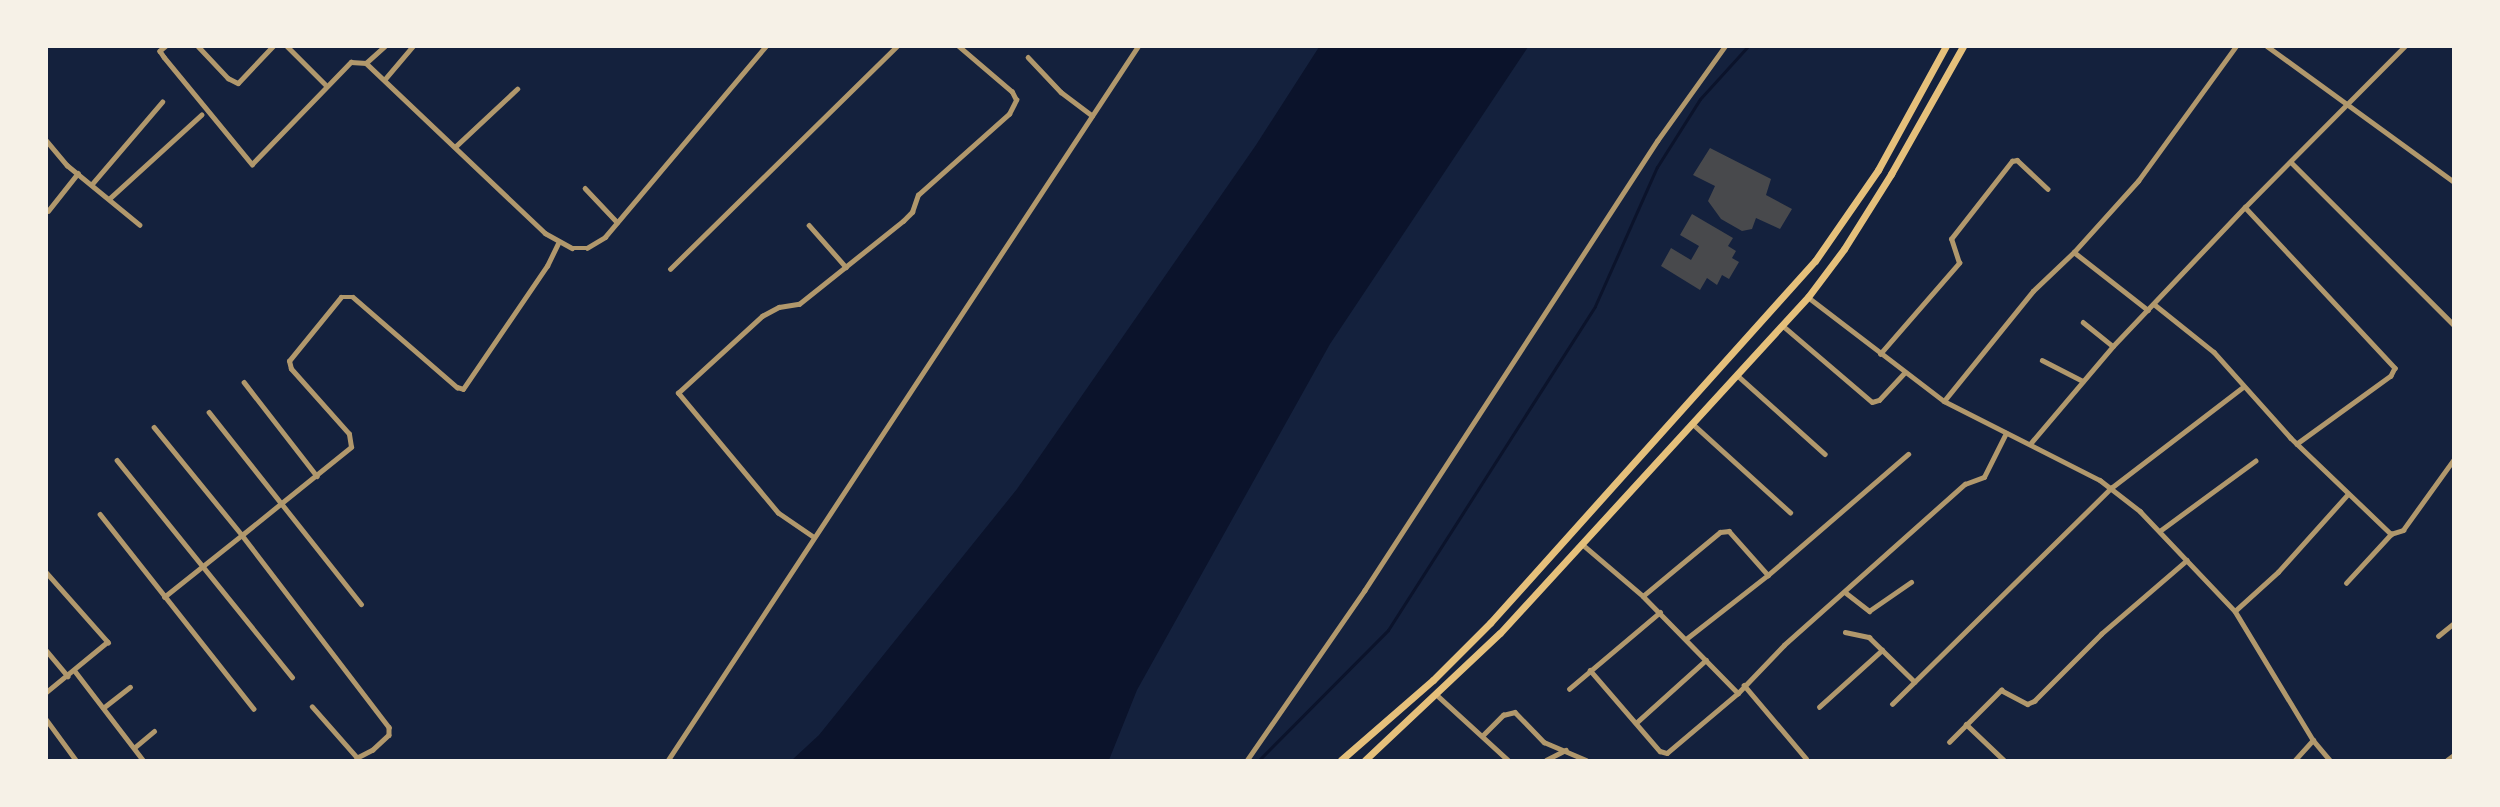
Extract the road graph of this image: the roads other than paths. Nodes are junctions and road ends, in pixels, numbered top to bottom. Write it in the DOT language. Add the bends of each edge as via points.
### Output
graph roads {
  1 [pos="166,46"];
  2 [pos="198,46"];
  3 [pos="273,46"];
  4 [pos="287,46"];
  5 [pos="385,46"];
  6 [pos="414,46"];
  7 [pos="766,46"];
  8 [pos="897,46"];
  9 [pos="957,46"];
  10 [pos="1137,46"];
  11 [pos="1725,46"];
  12 [pos="1946,46"];
  13 [pos="1963,46"];
  14 [pos="2236,46"];
  15 [pos="2267,46"];
  16 [pos="2406,46"];
  17 [pos="1028,57"];
  18 [pos="366,63"];
  19 [pos="385,79"];
  20 [pos="325,84"];
  21 [pos="517,89"];
  22 [pos="162,102"];
  23 [pos="2349,102"];
  24 [pos="1092,115"];
  25 [pos="201,116"];
  26 [pos="46,140"];
  27 [pos="455,147"];
  28 [pos="2291,162"];
  29 [pos="78,173"];
  30 [pos="2454,182"];
  31 [pos="92,184"];
  32 [pos="585,188"];
  33 [pos="2048,189"];
  34 [pos="109,199"];
  35 [pos="2245,207"];
  36 [pos="48,211"];
  37 [pos="617,222"];
  38 [pos="140,225"];
  39 [pos="809,225"];
  40 [pos="558,243"];
  41 [pos="2074,252"];
  42 [pos="846,267"];
  43 [pos="670,269"];
  44 [pos="1808,297"];
  45 [pos="2154,304"];
  46 [pos="2148,310"];
  47 [pos="2083,322"];
  48 [pos="1782,325"];
  49 [pos="2454,325"];
  50 [pos="2113,346"];
  51 [pos="1880,354"];
  52 [pos="2042,360"];
  53 [pos="1904,373"];
  54 [pos="1737,375"];
  55 [pos="2083,381"];
  56 [pos="244,382"];
  57 [pos="2243,387"];
  58 [pos="1944,401"];
  59 [pos="209,412"];
  60 [pos="1695,425"];
  61 [pos="154,427"];
  62 [pos="2006,433"];
  63 [pos="2030,444"];
  64 [pos="2297,444"];
  65 [pos="1825,454"];
  66 [pos="1908,454"];
  67 [pos="2454,459"];
  68 [pos="117,460"];
  69 [pos="2255,461"];
  70 [pos="317,476"];
  71 [pos="2111,488"];
  72 [pos="2347,495"];
  73 [pos="279,504"];
  74 [pos="1790,512"];
  75 [pos="100,514"];
  76 [pos="2162,530"];
  77 [pos="2391,534"];
  78 [pos="242,535"];
  79 [pos="813,537"];
  80 [pos="1582,544"];
  81 [pos="2187,560"];
  82 [pos="204,566"];
  83 [pos="46,572"];
  84 [pos="1768,575"];
  85 [pos="1911,582"];
  86 [pos="2346,583"];
  87 [pos="1845,592"];
  88 [pos="1643,596"];
  89 [pos="164,597"];
  90 [pos="360,604"];
  91 [pos="2235,611"];
  92 [pos="1659,612"];
  93 [pos="1490,623"];
  94 [pos="2454,623"];
  95 [pos="1845,632"];
  96 [pos="1500,633"];
  97 [pos="2438,636"];
  98 [pos="1686,639"];
  99 [pos="46,650"];
  100 [pos="1882,650"];
  101 [pos="1706,660"];
  102 [pos="1590,670"];
  103 [pos="75,671"];
  104 [pos="68,676"];
  105 [pos="292,677"];
  106 [pos="1915,682"];
  107 [pos="1744,685"];
  108 [pos="130,687"];
  109 [pos="1569,689"];
  110 [pos="46,693"];
  111 [pos="1738,693"];
  112 [pos="1437,696"];
  113 [pos="1892,704"];
  114 [pos="312,706"];
  115 [pos="1820,707"];
  116 [pos="103,708"];
  117 [pos="255,709"];
  118 [pos="46,719"];
  119 [pos="1636,723"];
  120 [pos="1966,724"];
  121 [pos="154,731"];
  122 [pos="1482,736"];
  123 [pos="2313,740"];
  124 [pos="1949,741"];
  125 [pos="134,748"];
  126 [pos="1566,750"];
  127 [pos="1806,758"];
  128 [pos="76,760"];
  129 [pos="143,760"];
  130 [pos="668,760"];
  131 [pos="1247,760"];
  132 [pos="1341,760"];
  133 [pos="1365,760"];
  134 [pos="1508,760"];
  135 [pos="1546,760"];
  136 [pos="1586,760"];
  137 [pos="2004,760"];
  138 [pos="2295,760"];
  139 [pos="2330,760"];
  1 -- 20 [label="street" via="160,51 164,57 252,164"];
  2 -- 3 [label="street" via="228,78 238,83"];
  4 -- 20 [label="street"];
  5 -- 18 [label="street"];
  6 -- 19 [label="street"];
  7 -- 37 [label="street"];
  8 -- 43 [label="street"];
  9 -- 42 [label="street" via="1012,92 1014,106 918,195 912,212 903,221"];
  10 -- 24 [label="street"];
  11 -- 131 [label="street" via="1657,141 1364,591"];
  12 -- 93 [label="main road" via="1878,170 1815,261"];
  13 -- 44 [label="main road" via="1891,174"];
  14 -- 41 [label="street" via="2138,181"];
  15 -- 23 [label="street"];
  16 -- 23 [label="street"];
  17 -- 24 [label="street" via="1061,92"];
  18 -- 19 [label="street"];
  18 -- 20 [label="street" via="351,62"];
  19 -- 27 [label="street"];
  21 -- 27 [label="street"];
  22 -- 31 [label="street"];
  23 -- 28 [label="street"];
  23 -- 30 [label="street"];
  24 -- 79 [label="street"];
  25 -- 34 [label="street"];
  26 -- 29 [label="street"];
  27 -- 40 [label="street"];
  28 -- 35 [label="street"];
  28 -- 49 [label="street"];
  29 -- 31 [label="street"];
  29 -- 36 [label="street"];
  31 -- 34 [label="street"];
  32 -- 37 [label="street"];
  33 -- 51 [label="street" via="2017,160 2012,161 1952,239 1959,263"];
  34 -- 38 [label="street"];
  35 -- 45 [label="street"];
  35 -- 64 [label="street" via="2395,368 2391,376"];
  37 -- 40 [label="street" via="601,240 587,248"];
  39 -- 42 [label="street"];
  40 -- 70 [label="street" via="547,266 463,389 353,297 341,297 289,361 291,369 351,438 348,451"];
  41 -- 46 [label="street"];
  41 -- 58 [label="street" via="2033,291"];
  42 -- 79 [label="street" via="799,304 779,307 762,316 678,393 785,520"];
  44 -- 48 [label="main road"];
  44 -- 51 [label="street"];
  45 -- 46 [label="street"];
  45 -- 57 [label="street" via="2214,352"];
  46 -- 50 [label="street"];
  47 -- 50 [label="street"];
  48 -- 53 [label="street" via="1872,402 1879,400"];
  48 -- 54 [label="main road"];
  50 -- 55 [label="street"];
  51 -- 53 [label="street"];
  52 -- 55 [label="street"];
  53 -- 58 [label="street"];
  54 -- 60 [label="main road"];
  54 -- 65 [label="street"];
  55 -- 63 [label="street"];
  56 -- 70 [label="street"];
  57 -- 64 [label="street"];
  57 -- 71 [label="street"];
  58 -- 62 [label="street"];
  59 -- 73 [label="street"];
  60 -- 74 [label="street"];
  60 -- 80 [label="main road"];
  61 -- 78 [label="street"];
  62 -- 63 [label="street"];
  62 -- 87 [label="street" via="1984,477 1965,484"];
  63 -- 71 [label="street"];
  64 -- 72 [label="street"];
  66 -- 84 [label="street"];
  67 -- 77 [label="street" via="2403,530"];
  68 -- 82 [label="street"];
  69 -- 76 [label="street"];
  70 -- 73 [label="street"];
  71 -- 76 [label="street"];
  71 -- 106 [label="street"];
  72 -- 77 [label="street"];
  72 -- 91 [label="street" via="2278,572"];
  73 -- 78 [label="street"];
  73 -- 90 [label="street"];
  75 -- 89 [label="street"];
  76 -- 81 [label="street"];
  77 -- 86 [label="street"];
  78 -- 82 [label="street"];
  78 -- 114 [label="street" via="389,727 389,735 357,758"];
  79 -- 130 [label="street"];
  80 -- 88 [label="street"];
  80 -- 96 [label="main road"];
  81 -- 91 [label="street"];
  81 -- 120 [label="street" via="2101,634 2034,700 2027,704 2001,690"];
  82 -- 89 [label="street"];
  82 -- 105 [label="street"];
  83 -- 103 [label="street" via="108,642"];
  84 -- 88 [label="street" via="1725,531 1718,532"];
  84 -- 98 [label="street"];
  85 -- 87 [label="street" via="1869,611"];
  87 -- 107 [label="street"];
  88 -- 92 [label="street"];
  89 -- 117 [label="street"];
  91 -- 123 [label="street"];
  92 -- 98 [label="street"];
  92 -- 102 [label="street"];
  93 -- 96 [label="main road"];
  93 -- 132 [label="main road" via="1433,680"];
  94 -- 97 [label="street"];
  95 -- 100 [label="street" via="1865,634"];
  96 -- 112 [label="main road"];
  98 -- 101 [label="street"];
  99 -- 104 [label="street"];
  100 -- 106 [label="street"];
  100 -- 115 [label="street"];
  101 -- 111 [label="street"];
  101 -- 119 [label="street"];
  102 -- 109 [label="street"];
  102 -- 119 [label="street"];
  103 -- 104 [label="street"];
  103 -- 116 [label="street"];
  104 -- 110 [label="street"];
  106 -- 113 [label="street"];
  107 -- 111 [label="street"];
  107 -- 127 [label="street"];
  108 -- 116 [label="street"];
  111 -- 119 [label="street" via="1667,753 1660,751"];
  112 -- 122 [label="street"];
  112 -- 133 [label="main road"];
  116 -- 125 [label="street"];
  118 -- 128 [label="street"];
  120 -- 124 [label="street"];
  120 -- 137 [label="street"];
  121 -- 125 [label="street"];
  122 -- 126 [label="street" via="1509,710 1544,742"];
  122 -- 134 [label="street"];
  123 -- 138 [label="street"];
  123 -- 139 [label="street"];
  125 -- 129 [label="street"];
  126 -- 135 [label="street"];
  126 -- 136 [label="street"];
}
